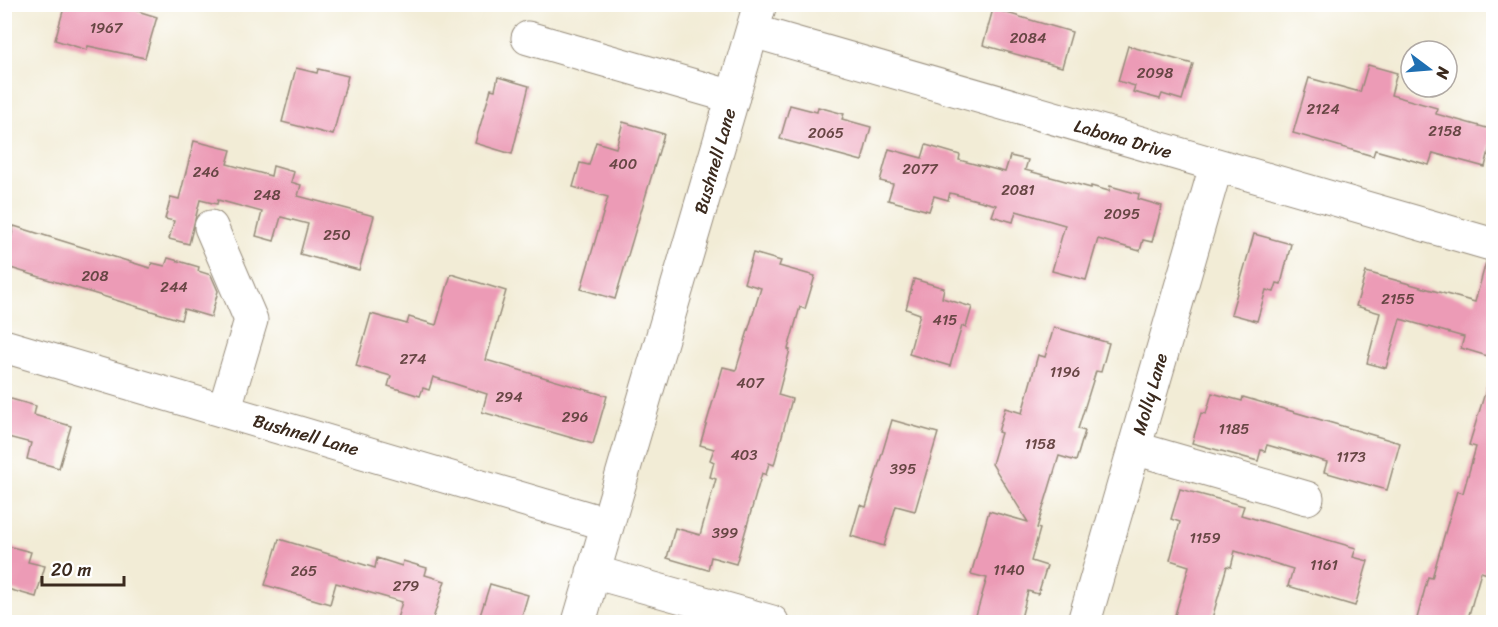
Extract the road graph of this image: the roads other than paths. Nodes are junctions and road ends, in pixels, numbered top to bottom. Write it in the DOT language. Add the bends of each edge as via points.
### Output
graph roads {
  1 [pos="757,18"];
  2 [pos="528,38"];
  3 [pos="734,97"];
  4 [pos="1216,166"];
  5 [pos="211,226"];
  6 [pos="1494,245"];
  7 [pos="4,346"];
  8 [pos="224,411"];
  9 [pos="1134,448"];
  10 [pos="1307,498"];
  11 [pos="607,524"];
  12 [pos="593,572"];
  13 [pos="579,622"];
  14 [pos="772,622"];
  15 [pos="1084,622"];
  1 -- 3 [label="street, Bushnell Lane"];
  1 -- 4 [label="street, Labona Drive"];
  2 -- 3 [label="street"];
  3 -- 11 [label="street, Bushnell Lane"];
  4 -- 6 [label="street, Labona Drive"];
  4 -- 9 [label="street, Molly Lane"];
  5 -- 8 [label="street" via="251,320"];
  7 -- 8 [label="street, Bushnell Lane"];
  8 -- 11 [label="street, Bushnell Lane"];
  9 -- 10 [label="street"];
  9 -- 15 [label="street, Molly Lane"];
  11 -- 12 [label="street, Bushnell Lane"];
  12 -- 13 [label="street, Bushnell Lane"];
  12 -- 14 [label="street"];
}
